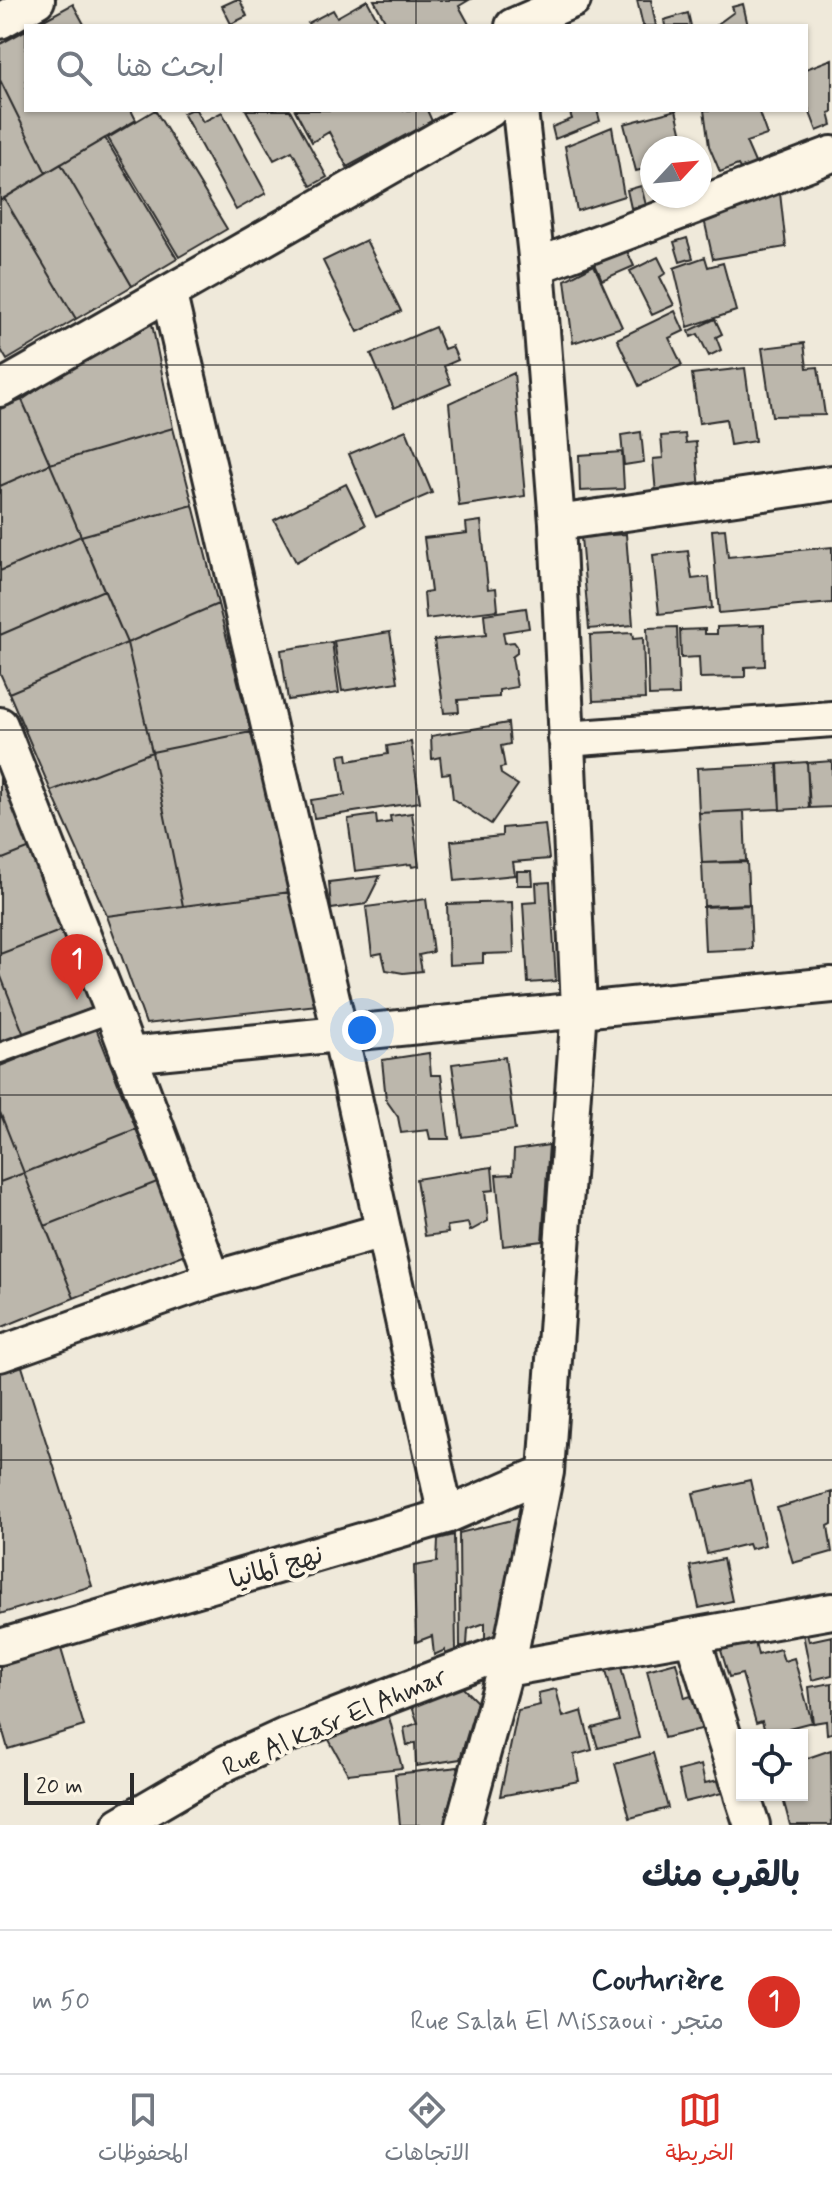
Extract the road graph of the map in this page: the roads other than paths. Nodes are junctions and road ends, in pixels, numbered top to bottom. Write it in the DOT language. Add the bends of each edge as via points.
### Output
graph roads {
  1 [pos="37,0"];
  2 [pos="510,0"];
  3 [pos="573,0"];
  4 [pos="0,21"];
  5 [pos="513,24"];
  6 [pos="518,24"];
  7 [pos="486,112"];
  8 [pos="520,112"];
  9 [pos="832,154"];
  10 [pos="537,266"];
  11 [pos="169,295"];
  12 [pos="0,389"];
  13 [pos="832,483"];
  14 [pos="557,523"];
  15 [pos="832,719"];
  16 [pos="1,731"];
  17 [pos="566,739"];
  18 [pos="832,985"];
  19 [pos="579,1008"];
  20 [pos="113,1012"];
  21 [pos="340,1033"];
  22 [pos="0,1053"];
  23 [pos="128,1055"];
  24 [pos="383,1231"];
  25 [pos="213,1279"];
  26 [pos="0,1354"];
  27 [pos="546,1472"];
  28 [pos="446,1516"];
  29 [pos="832,1611"];
  30 [pos="692,1636"];
  31 [pos="0,1647"];
  32 [pos="508,1659"];
  33 [pos="736,1776"];
  34 [pos="744,1801"];
  35 [pos="120,1825"];
  36 [pos="463,1825"];
  37 [pos="752,1825"];
  1 -- 4 [label="street"];
  2 -- 5 [label="street"];
  3 -- 6 [label="street"];
  7 -- 11 [label="street"];
  8 -- 10 [label="street"];
  9 -- 10 [label="street"];
  10 -- 14 [label="street"];
  11 -- 12 [label="street"];
  11 -- 21 [label="street"];
  13 -- 14 [label="street"];
  14 -- 17 [label="street"];
  15 -- 17 [label="street"];
  16 -- 20 [label="street"];
  17 -- 19 [label="street"];
  18 -- 19 [label="street"];
  19 -- 21 [label="street"];
  19 -- 27 [label="street"];
  20 -- 22 [label="lane"];
  20 -- 23 [label="street"];
  21 -- 23 [label="street"];
  21 -- 24 [label="street"];
  23 -- 25 [label="street"];
  24 -- 25 [label="street"];
  24 -- 28 [label="street"];
  25 -- 26 [label="street"];
  27 -- 28 [label="street, نهج ألمانيا"];
  27 -- 32 [label="street"];
  28 -- 31 [label="street, نهج ألمانيا"];
  29 -- 30 [label="street, Rue Al Kasr El Ahmar"];
  30 -- 32 [label="street, Rue Al Kasr El Ahmar"];
  30 -- 33 [label="street"];
  32 -- 35 [label="street, Rue Al Kasr El Ahmar" via="287,1735 226,1763"];
  32 -- 36 [label="street"];
  34 -- 37 [label="street"];
}
